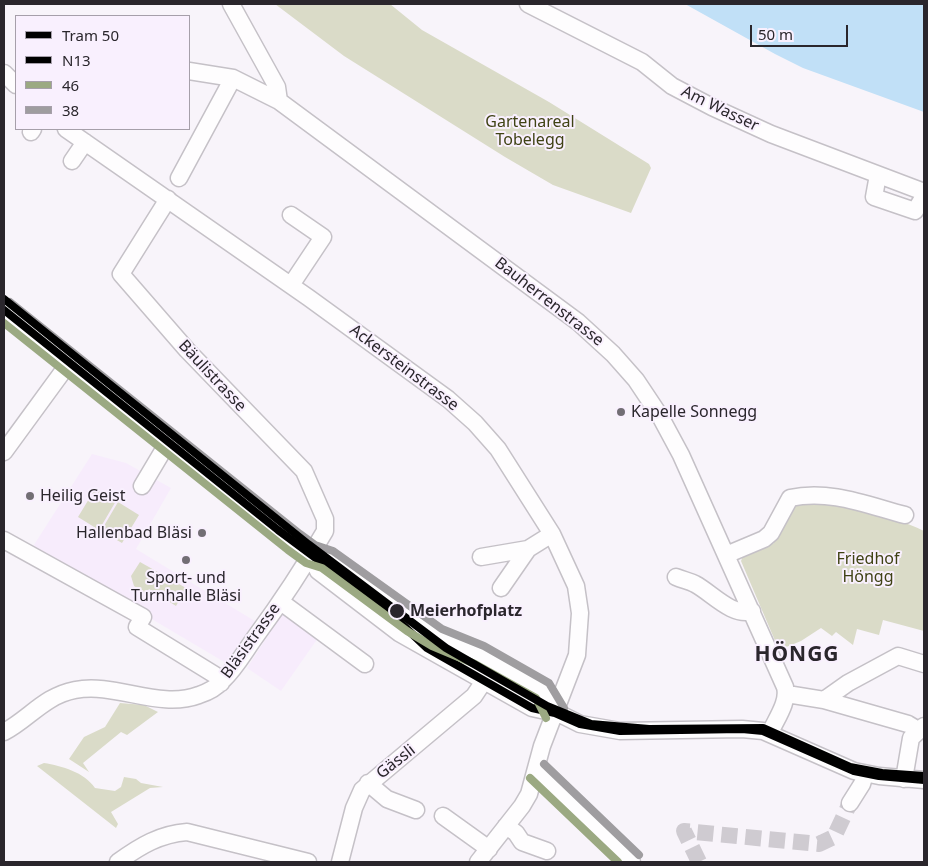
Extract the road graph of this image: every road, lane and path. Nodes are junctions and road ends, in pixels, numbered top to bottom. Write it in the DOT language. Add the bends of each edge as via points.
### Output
graph roads {
  1 [pos="231,4"];
  2 [pos="528,4"];
  3 [pos="190,71"];
  4 [pos="233,78"];
  5 [pos="278,101"];
  6 [pos="67,130"];
  7 [pos="85,142"];
  8 [pos="72,162"];
  9 [pos="878,175"];
  10 [pos="179,178"];
  11 [pos="924,192"];
  12 [pos="924,196"];
  13 [pos="168,199"];
  14 [pos="291,215"];
  15 [pos="291,285"];
  16 [pos="4,310"];
  17 [pos="69,363"];
  18 [pos="164,449"];
  19 [pos="4,452"];
  20 [pos="142,486"];
  21 [pos="905,515"];
  22 [pos="552,534"];
  23 [pos="4,540"];
  24 [pos="528,549"];
  25 [pos="311,554"];
  26 [pos="726,555"];
  27 [pos="676,577"];
  28 [pos="280,602"];
  29 [pos="752,611"];
  30 [pos="432,643"];
  31 [pos="365,664"];
  32 [pos="924,664"];
  33 [pos="484,681"];
  34 [pos="220,683"];
  35 [pos="786,694"];
  36 [pos="824,700"];
  37 [pos="555,713"];
  38 [pos="921,728"];
  39 [pos="4,732"];
  40 [pos="770,733"];
  41 [pos="537,771"];
  42 [pos="865,774"];
  43 [pos="904,778"];
  44 [pos="924,780"];
  45 [pos="368,784"];
  46 [pos="850,802"];
  47 [pos="416,810"];
  48 [pos="443,816"];
  49 [pos="506,826"];
  50 [pos="547,851"];
  51 [pos="484,856"];
  52 [pos="118,862"];
  53 [pos="308,862"];
  54 [pos="340,862"];
  55 [pos="632,862"];
  1 -- 5 [label="street" via="277,87"];
  2 -- 9 [label="street, Am Wasser" via="642,62 672,86 712,107 771,134"];
  3 -- 4 [label="street, Bauherrenstrasse"];
  4 -- 5 [label="street, Bauherrenstrasse"];
  4 -- 10 [label="street"];
  5 -- 26 [label="street, Bauherrenstrasse" via="578,322 613,354 636,380 660,416"];
  6 -- 7 [label="street, Ackersteinstrasse"];
  7 -- 8 [label="street"];
  7 -- 13 [label="street, Ackersteinstrasse"];
  9 -- 11 [label="street, Am Wasser"];
  9 -- 12 [label="street" via="874,197 915,211"];
  13 -- 15 [label="street, Ackersteinstrasse"];
  13 -- 25 [label="street, Bäulistrasse" via="121,274 187,350 304,471 325,519 325,531"];
  14 -- 15 [label="street" via="323,237"];
  15 -- 22 [label="street, Ackersteinstrasse" via="433,388 475,423 498,450"];
  16 -- 17 [label="street"];
  17 -- 19 [label="street"];
  17 -- 25 [label="street"];
  18 -- 20 [label="street"];
  21 -- 26 [label="street" via="818,494 790,498 771,533"];
  22 -- 24 [label="street"];
  22 -- 37 [label="street, Ackersteinstrasse" via="576,586 580,613 577,655"];
  23 -- 34 [label="street" via="142,617 137,627 215,675"];
  24 -- 24 [label="street" via="503,586 489,555"];
  25 -- 28 [label="street, Bläsistrasse"];
  25 -- 30 [label="street" via="327,558 413,624"];
  26 -- 29 [label="street, Bauherrenstrasse"];
  27 -- 29 [label="street" via="695,584 744,613"];
  28 -- 31 [label="street"];
  28 -- 34 [label="street, Bläsistrasse" via="234,669"];
  29 -- 35 [label="street, Bauherrenstrasse"];
  30 -- 33 [label="street"];
  30 -- 37 [label="street" via="479,655 543,691"];
  32 -- 36 [label="street" via="898,656"];
  33 -- 37 [label="street" via="532,708"];
  33 -- 45 [label="street, Gässli" via="466,703"];
  34 -- 39 [label="street, Bläsistrasse" via="198,696 172,699 103,689 73,690 35,708"];
  35 -- 36 [label="street"];
  35 -- 40 [label="street"];
  36 -- 38 [label="street"];
  37 -- 40 [label="street" via="580,724 620,731 742,729"];
  37 -- 41 [label="street, Ackersteinstrasse" via="542,746"];
  38 -- 43 [label="street" via="911,738"];
  40 -- 42 [label="street" via="840,766"];
  41 -- 49 [label="street, Ackersteinstrasse" via="529,794"];
  41 -- 55 [label="street"];
  42 -- 43 [label="street"];
  42 -- 46 [label="street"];
  43 -- 44 [label="street"];
  45 -- 47 [label="street" via="387,799"];
  45 -- 54 [label="street, Gässli" via="358,797"];
  48 -- 51 [label="street"];
  49 -- 50 [label="street" via="522,842"];
  49 -- 51 [label="street, Ackersteinstrasse"];
  52 -- 53 [label="street" via="149,841 187,832"];
}
